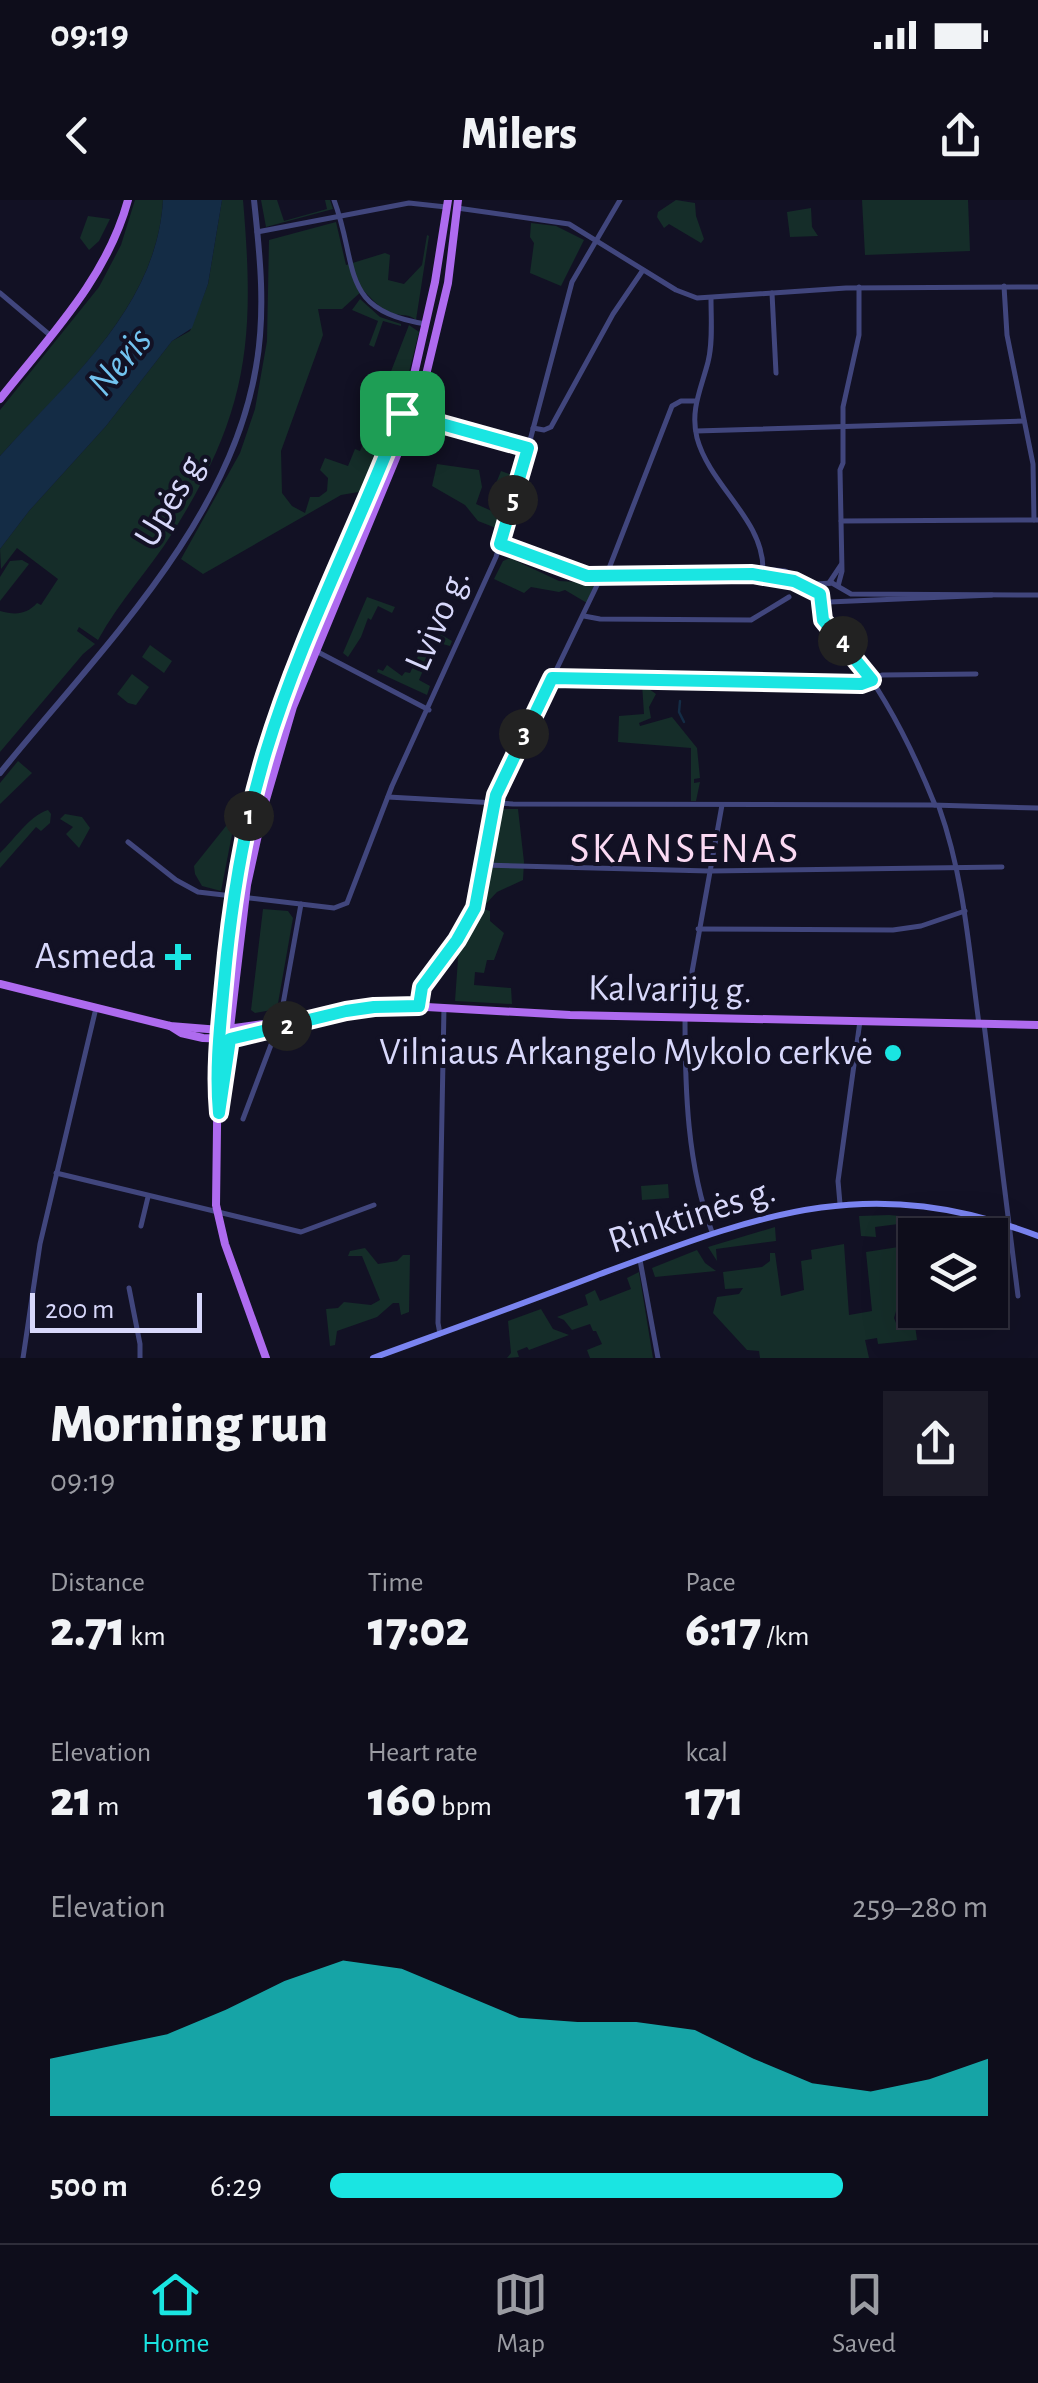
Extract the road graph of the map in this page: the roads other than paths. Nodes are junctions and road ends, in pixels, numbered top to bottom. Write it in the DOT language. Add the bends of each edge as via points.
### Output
graph roads {
  1 [pos="128,200"];
  2 [pos="254,200"];
  3 [pos="334,200"];
  4 [pos="620,200"];
  5 [pos="447,202"];
  6 [pos="458,204"];
  7 [pos="340,214"];
  8 [pos="257,232"];
  9 [pos="595,239"];
  10 [pos="643,270"];
  11 [pos="1004,286"];
  12 [pos="859,287"];
  13 [pos="1038,287"];
  14 [pos="0,293"];
  15 [pos="772,294"];
  16 [pos="711,299"];
  17 [pos="427,324"];
  18 [pos="50,336"];
  19 [pos="776,373"];
  20 [pos="0,399"];
  21 [pos="695,402"];
  22 [pos="402,413"];
  23 [pos="414,417"];
  24 [pos="1024,421"];
  25 [pos="842,424"];
  26 [pos="534,428"];
  27 [pos="696,431"];
  28 [pos="528,448"];
  29 [pos="841,520"];
  30 [pos="1036,520"];
  31 [pos="500,544"];
  32 [pos="841,565"];
  33 [pos="763,569"];
  34 [pos="605,574"];
  35 [pos="827,584"];
  36 [pos="838,589"];
  37 [pos="1038,594"];
  38 [pos="992,595"];
  39 [pos="821,596"];
  40 [pos="789,597"];
  41 [pos="834,601"];
  42 [pos="584,615"];
  43 [pos="828,624"];
  44 [pos="305,646"];
  45 [pos="316,651"];
  46 [pos="976,674"];
  47 [pos="552,678"];
  48 [pos="872,680"];
  49 [pos="429,710"];
  50 [pos="0,772"];
  51 [pos="388,797"];
  52 [pos="494,802"];
  53 [pos="722,805"];
  54 [pos="937,806"];
  55 [pos="1038,808"];
  56 [pos="128,842"];
  57 [pos="483,865"];
  58 [pos="1002,867"];
  59 [pos="956,868"];
  60 [pos="709,871"];
  61 [pos="233,898"];
  62 [pos="245,898"];
  63 [pos="301,904"];
  64 [pos="965,912"];
  65 [pos="698,929"];
  66 [pos="692,972"];
  67 [pos="0,984"];
  68 [pos="419,1006"];
  69 [pos="444,1007"];
  70 [pos="96,1008"];
  71 [pos="685,1018"];
  72 [pos="860,1022"];
  73 [pos="982,1024"];
  74 [pos="1038,1024"];
  75 [pos="278,1025"];
  76 [pos="170,1026"];
  77 [pos="232,1029"];
  78 [pos="220,1030"];
  79 [pos="230,1039"];
  80 [pos="219,1040"];
  81 [pos="219,1113"];
  82 [pos="243,1119"];
  83 [pos="56,1173"];
  84 [pos="148,1197"];
  85 [pos="840,1204"];
  86 [pos="374,1206"];
  87 [pos="218,1214"];
  88 [pos="141,1226"];
  89 [pos="1010,1226"];
  90 [pos="712,1232"];
  91 [pos="1038,1236"];
  92 [pos="640,1260"];
  93 [pos="129,1288"];
  94 [pos="1018,1296"];
  95 [pos="440,1334"];
  96 [pos="23,1358"];
  97 [pos="140,1358"];
  98 [pos="266,1358"];
  99 [pos="373,1358"];
  100 [pos="658,1358"];
  1 -- 18 [label="main road" via="99,270"];
  2 -- 8 [label="street, Upės g."];
  3 -- 7 [label="street"];
  4 -- 9 [label="street, Lvivo g."];
  5 -- 6 [label="street"];
  5 -- 7 [label="street"];
  5 -- 17 [label="main road"];
  6 -- 9 [label="street" via="560,220"];
  6 -- 23 [label="main road" via="448,283"];
  7 -- 8 [label="street"];
  7 -- 17 [label="street" via="362,294 382,314"];
  8 -- 50 [label="street, Upės g." via="262,309 256,368 243,423 217,485 144,596"];
  9 -- 10 [label="street"];
  9 -- 26 [label="street, Lvivo g." via="567,294"];
  10 -- 16 [label="street" via="690,296"];
  10 -- 26 [label="street" via="552,427"];
  11 -- 12 [label="street"];
  11 -- 13 [label="street"];
  11 -- 24 [label="street" via="1006,334"];
  12 -- 15 [label="street"];
  12 -- 25 [label="street" via="859,335"];
  14 -- 18 [label="street"];
  15 -- 16 [label="street"];
  15 -- 19 [label="street"];
  16 -- 21 [label="street" via="709,355"];
  17 -- 22 [label="main road"];
  18 -- 20 [label="main road"];
  21 -- 27 [label="street"];
  21 -- 34 [label="street" via="672,406"];
  22 -- 23 [label="street"];
  22 -- 44 [label="main road"];
  23 -- 28 [label="street"];
  23 -- 45 [label="main road"];
  24 -- 25 [label="street"];
  24 -- 30 [label="street"];
  25 -- 27 [label="street"];
  25 -- 29 [label="street"];
  26 -- 28 [label="street, Lvivo g."];
  27 -- 33 [label="street" via="711,470 759,539"];
  28 -- 31 [label="street, Lvivo g."];
  29 -- 30 [label="street"];
  29 -- 32 [label="street"];
  31 -- 34 [label="street" via="587,576"];
  31 -- 49 [label="street, Lvivo g."];
  32 -- 35 [label="street"];
  32 -- 36 [label="street"];
  33 -- 34 [label="street"];
  33 -- 35 [label="street"];
  34 -- 39 [label="street" via="767,575"];
  34 -- 42 [label="street"];
  35 -- 36 [label="street"];
  35 -- 39 [label="street"];
  36 -- 38 [label="street"];
  36 -- 41 [label="street"];
  37 -- 38 [label="street"];
  38 -- 41 [label="street"];
  39 -- 41 [label="street"];
  39 -- 43 [label="street"];
  40 -- 42 [label="street" via="751,620"];
  41 -- 43 [label="street"];
  42 -- 47 [label="street"];
  43 -- 48 [label="street"];
  44 -- 45 [label="street"];
  44 -- 61 [label="main road" via="266,752"];
  45 -- 49 [label="street"];
  45 -- 62 [label="main road" via="280,749"];
  46 -- 48 [label="street" via="882,674"];
  47 -- 48 [label="street"];
  47 -- 52 [label="street"];
  48 -- 54 [label="street"];
  49 -- 51 [label="street, Lvivo g."];
  51 -- 52 [label="street"];
  51 -- 63 [label="street, Lvivo g." via="344,906"];
  52 -- 53 [label="street"];
  52 -- 57 [label="street"];
  53 -- 54 [label="street"];
  53 -- 60 [label="street"];
  54 -- 55 [label="street"];
  54 -- 59 [label="street"];
  56 -- 61 [label="street" via="190,889"];
  57 -- 60 [label="street"];
  57 -- 68 [label="street" via="472,914 422,987"];
  58 -- 59 [label="street"];
  59 -- 60 [label="street"];
  59 -- 64 [label="street"];
  60 -- 65 [label="street"];
  61 -- 62 [label="street"];
  61 -- 78 [label="main road"];
  62 -- 63 [label="street"];
  62 -- 77 [label="main road"];
  63 -- 75 [label="street"];
  64 -- 65 [label="street" via="893,930"];
  64 -- 73 [label="street"];
  65 -- 66 [label="street"];
  67 -- 70 [label="main road, Kalvarijų g."];
  68 -- 69 [label="main road, Kalvarijų g."];
  68 -- 75 [label="main road, Kalvarijų g." via="374,1007"];
  69 -- 71 [label="main road, Kalvarijų g."];
  69 -- 95 [label="street"];
  70 -- 76 [label="main road, Kalvarijų g."];
  70 -- 83 [label="street"];
  71 -- 72 [label="main road, Kalvarijų g."];
  71 -- 90 [label="street" via="697,1189"];
  72 -- 73 [label="main road, Kalvarijų g."];
  72 -- 85 [label="street"];
  73 -- 74 [label="main road, Kalvarijų g."];
  73 -- 89 [label="street"];
  75 -- 77 [label="main road, Kalvarijų g."];
  75 -- 79 [label="main road, Kalvarijų g."];
  75 -- 82 [label="street"];
  76 -- 78 [label="main road, Kalvarijų g."];
  76 -- 80 [label="main road, Kalvarijų g."];
  77 -- 78 [label="main road, Kalvarijų g."];
  77 -- 79 [label="main road"];
  78 -- 80 [label="main road"];
  79 -- 80 [label="main road, Kalvarijų g."];
  79 -- 81 [label="main road"];
  80 -- 81 [label="main road"];
  81 -- 87 [label="main road"];
  83 -- 84 [label="street"];
  83 -- 96 [label="street"];
  84 -- 87 [label="street"];
  84 -- 88 [label="street"];
  85 -- 89 [label="main road, Rinktinės g." via="914,1206"];
  85 -- 90 [label="main road, Rinktinės g."];
  86 -- 87 [label="street" via="301,1232"];
  87 -- 98 [label="main road"];
  89 -- 91 [label="main road, Rinktinės g."];
  89 -- 94 [label="street"];
  90 -- 92 [label="main road, Rinktinės g."];
  92 -- 95 [label="main road, Rinktinės g."];
  92 -- 100 [label="street"];
  93 -- 97 [label="street"];
  95 -- 99 [label="main road, Rinktinės g."];
}
